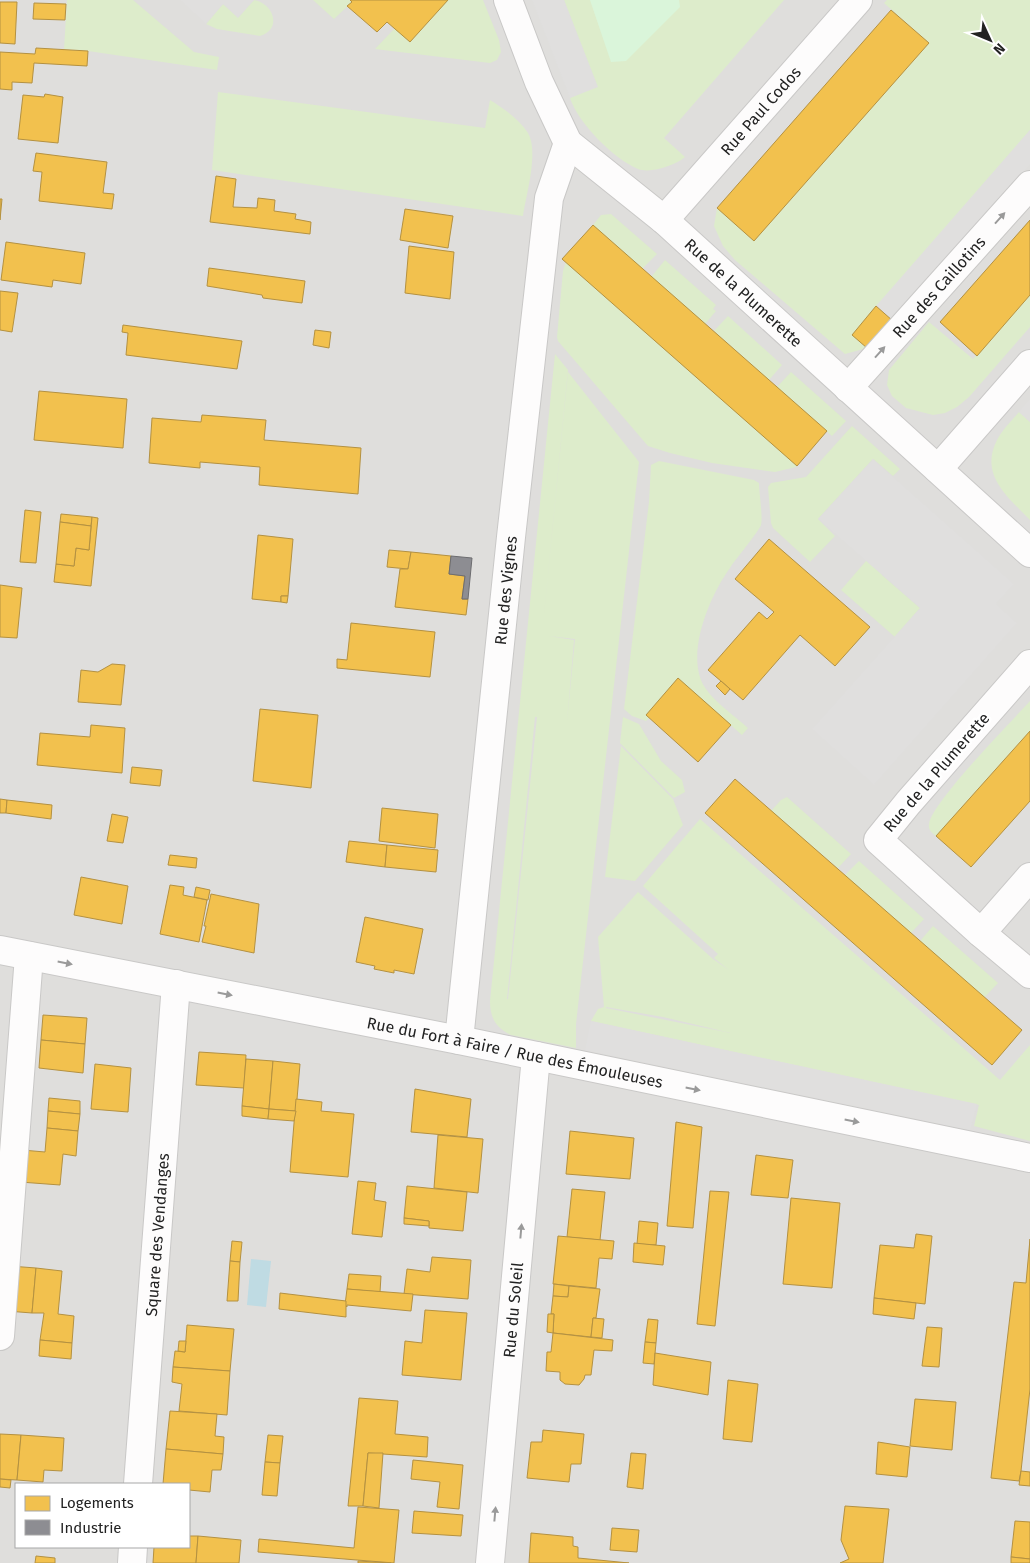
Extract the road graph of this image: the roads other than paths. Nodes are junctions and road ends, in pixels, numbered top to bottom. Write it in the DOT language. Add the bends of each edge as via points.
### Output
graph roads {
  1 [pos="508,0"];
  2 [pos="858,0"];
  3 [pos="568,143"];
  4 [pos="1030,185"];
  5 [pos="664,220"];
  6 [pos="1030,364"];
  7 [pos="848,388"];
  8 [pos="938,469"];
  9 [pos="1030,553"];
  10 [pos="1030,664"];
  11 [pos="1030,877"];
  12 [pos="981,933"];
  13 [pos="0,950"];
  14 [pos="28,956"];
  15 [pos="1030,974"];
  16 [pos="176,984"];
  17 [pos="459,1040"];
  18 [pos="536,1056"];
  19 [pos="1030,1158"];
  20 [pos="0,1336"];
  21 [pos="138,1483"];
  22 [pos="134,1548"];
  23 [pos="132,1563"];
  24 [pos="490,1563"];
  1 -- 3 [label="street, Rue de la Plumerette" via="539,82"];
  2 -- 5 [label="street, Rue Paul Codos"];
  3 -- 5 [label="street, Rue de la Plumerette"];
  3 -- 17 [label="street, Rue des Vignes" via="549,198"];
  7 -- 4 [label="street, Rue des Caillotins, one-way"];
  5 -- 7 [label="street, Rue de la Plumerette"];
  6 -- 8 [label="street"];
  7 -- 8 [label="street, Rue de la Plumerette"];
  8 -- 9 [label="street, Rue de la Plumerette"];
  10 -- 12 [label="street, Rue de la Plumerette" via="878,840"];
  11 -- 12 [label="street"];
  12 -- 15 [label="street, Rue de la Plumerette"];
  13 -- 14 [label="street, Rue du Fort à Faire / Rue des Émouleuses"];
  14 -- 16 [label="street, Rue du Fort à Faire / Rue des Émouleuses, one-way"];
  14 -- 20 [label="street"];
  16 -- 17 [label="street, Rue du Fort à Faire / Rue des Émouleuses, one-way"];
  16 -- 21 [label="street, Square des Vendanges"];
  17 -- 18 [label="street, Rue du Fort à Faire / Rue des Émouleuses"];
  18 -- 19 [label="street, Rue du Fort à Faire / Rue des Émouleuses, one-way"];
  24 -- 18 [label="street, Rue du Soleil, one-way"];
  22 -- 23 [label="street"];
}
